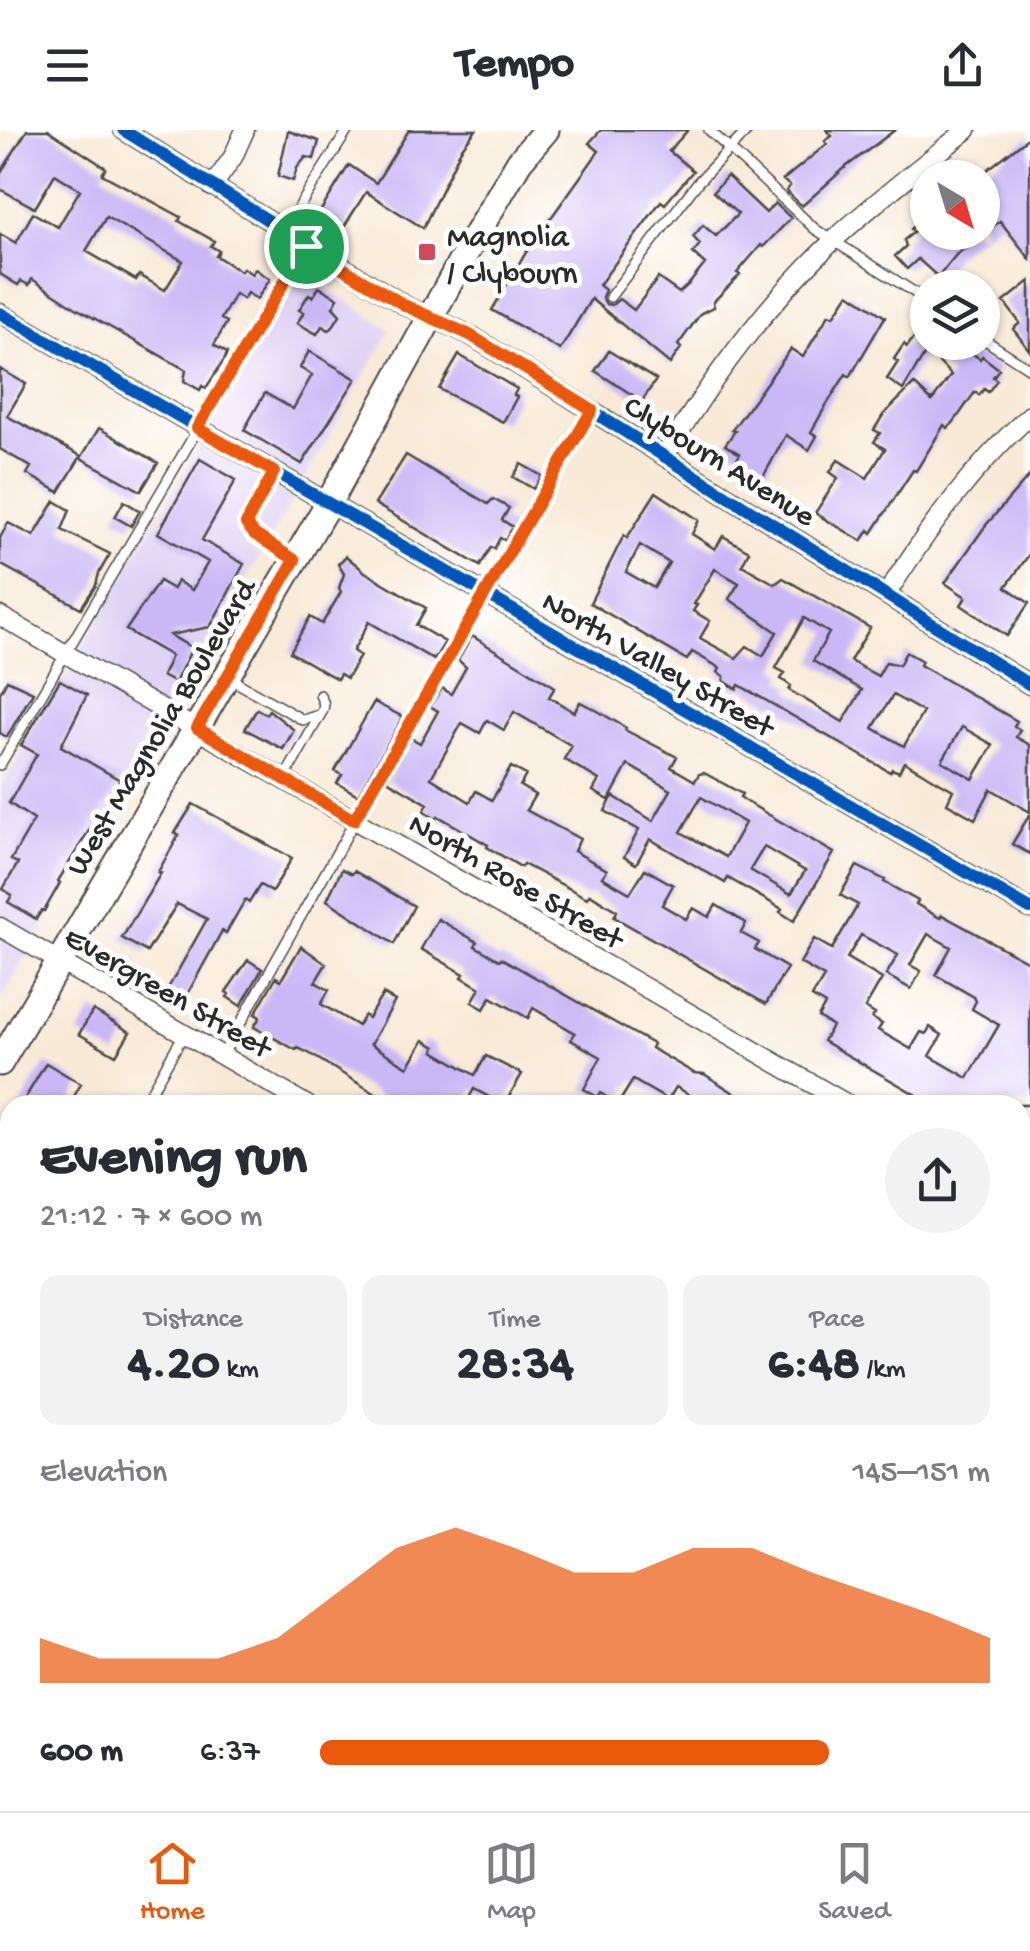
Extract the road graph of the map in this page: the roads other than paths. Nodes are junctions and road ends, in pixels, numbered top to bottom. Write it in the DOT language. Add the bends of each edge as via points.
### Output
graph roads {
  1 [pos="123,130"];
  2 [pos="246,130"];
  3 [pos="348,130"];
  4 [pos="546,130"];
  5 [pos="709,130"];
  6 [pos="748,130"];
  7 [pos="968,130"];
  8 [pos="729,149"];
  9 [pos="212,187"];
  10 [pos="283,232"];
  11 [pos="834,240"];
  12 [pos="306,246"];
  13 [pos="910,290"];
  14 [pos="610,297"];
  15 [pos="0,313"];
  16 [pos="432,318"];
  17 [pos="1000,350"];
  18 [pos="1030,369"];
  19 [pos="592,410"];
  20 [pos="1030,415"];
  21 [pos="197,428"];
  22 [pos="665,456"];
  23 [pos="274,472"];
  24 [pos="329,502"];
  25 [pos="295,560"];
  26 [pos="484,592"];
  27 [pos="886,595"];
  28 [pos="0,616"];
  29 [pos="65,654"];
  30 [pos="227,677"];
  31 [pos="1030,685"];
  32 [pos="320,696"];
  33 [pos="320,715"];
  34 [pos="197,728"];
  35 [pos="0,765"];
  36 [pos="284,778"];
  37 [pos="354,820"];
  38 [pos="1030,909"];
  39 [pos="0,926"];
  40 [pos="60,960"];
  41 [pos="184,1034"];
  42 [pos="222,1056"];
  43 [pos="0,1063"];
  44 [pos="149,1095"];
  45 [pos="290,1095"];
  46 [pos="832,1095"];
  1 -- 9 [label="street, Clybourn Avenue"];
  2 -- 9 [label="street"];
  3 -- 10 [label="lane"];
  4 -- 16 [label="main road, West Magnolia Boulevard" via="519,162"];
  5 -- 8 [label="lane"];
  6 -- 8 [label="lane"];
  7 -- 11 [label="street"];
  8 -- 11 [label="lane"];
  8 -- 14 [label="lane"];
  9 -- 10 [label="street, Clybourn Avenue"];
  10 -- 12 [label="street, Clybourn Avenue"];
  11 -- 13 [label="lane"];
  11 -- 22 [label="street" via="732,356"];
  12 -- 16 [label="street, Clybourn Avenue"];
  12 -- 21 [label="lane"];
  15 -- 21 [label="street, North Valley Street"];
  16 -- 19 [label="street, Clybourn Avenue"];
  16 -- 24 [label="main road, West Magnolia Boulevard"];
  17 -- 18 [label="lane"];
  19 -- 22 [label="street, Clybourn Avenue"];
  19 -- 26 [label="lane"];
  20 -- 27 [label="street" via="928,529"];
  21 -- 23 [label="street, North Valley Street"];
  21 -- 29 [label="lane"];
  22 -- 27 [label="street, Clybourn Avenue"];
  23 -- 24 [label="street, North Valley Street"];
  23 -- 25 [label="lane" via="246,524"];
  24 -- 25 [label="main road, West Magnolia Boulevard"];
  24 -- 26 [label="street, North Valley Street"];
  25 -- 30 [label="main road, West Magnolia Boulevard"];
  26 -- 37 [label="lane"];
  26 -- 38 [label="street, North Valley Street"];
  27 -- 31 [label="street, Clybourn Avenue"];
  28 -- 29 [label="street, North Rose Street"];
  29 -- 34 [label="street, North Rose Street"];
  29 -- 35 [label="lane"];
  30 -- 33 [label="lane" via="303,720"];
  30 -- 34 [label="main road, West Magnolia Boulevard"];
  32 -- 33 [label="lane"];
  33 -- 36 [label="lane"];
  34 -- 36 [label="street, North Rose Street"];
  34 -- 40 [label="main road, West Magnolia Boulevard"];
  36 -- 37 [label="street, North Rose Street"];
  37 -- 42 [label="lane"];
  37 -- 46 [label="street, North Rose Street"];
  39 -- 40 [label="street, Evergreen Street"];
  40 -- 41 [label="street, Evergreen Street"];
  40 -- 43 [label="main road, West Magnolia Boulevard"];
  41 -- 42 [label="street, Evergreen Street"];
  41 -- 44 [label="lane"];
  42 -- 45 [label="street, Evergreen Street"];
}
